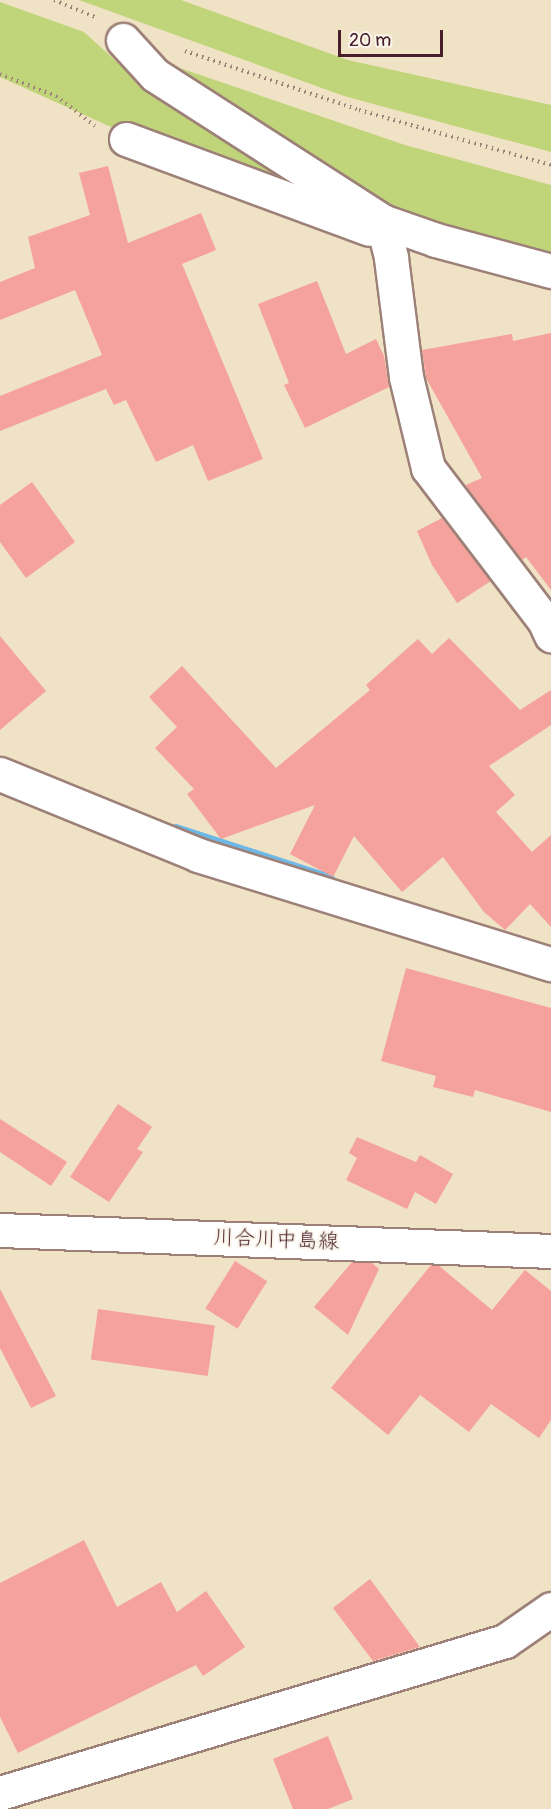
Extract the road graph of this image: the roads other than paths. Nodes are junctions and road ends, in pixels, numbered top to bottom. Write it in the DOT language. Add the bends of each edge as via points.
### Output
graph roads {
  1 [pos="116,32"];
  2 [pos="126,139"];
  3 [pos="386,238"];
  4 [pos="551,271"];
  5 [pos="551,635"];
  6 [pos="0,774"];
  7 [pos="551,964"];
  8 [pos="0,1230"];
  9 [pos="551,1251"];
  10 [pos="551,1609"];
  11 [pos="0,1793"];
  1 -- 3 [label="street" via="155,75"];
  2 -- 3 [label="street"];
  3 -- 4 [label="street" via="436,240"];
  3 -- 5 [label="street" via="406,377 428,468 544,620"];
  6 -- 7 [label="street" via="198,855"];
  8 -- 9 [label="street, 川合川中島線"];
  10 -- 11 [label="street" via="494,1645"];
}
